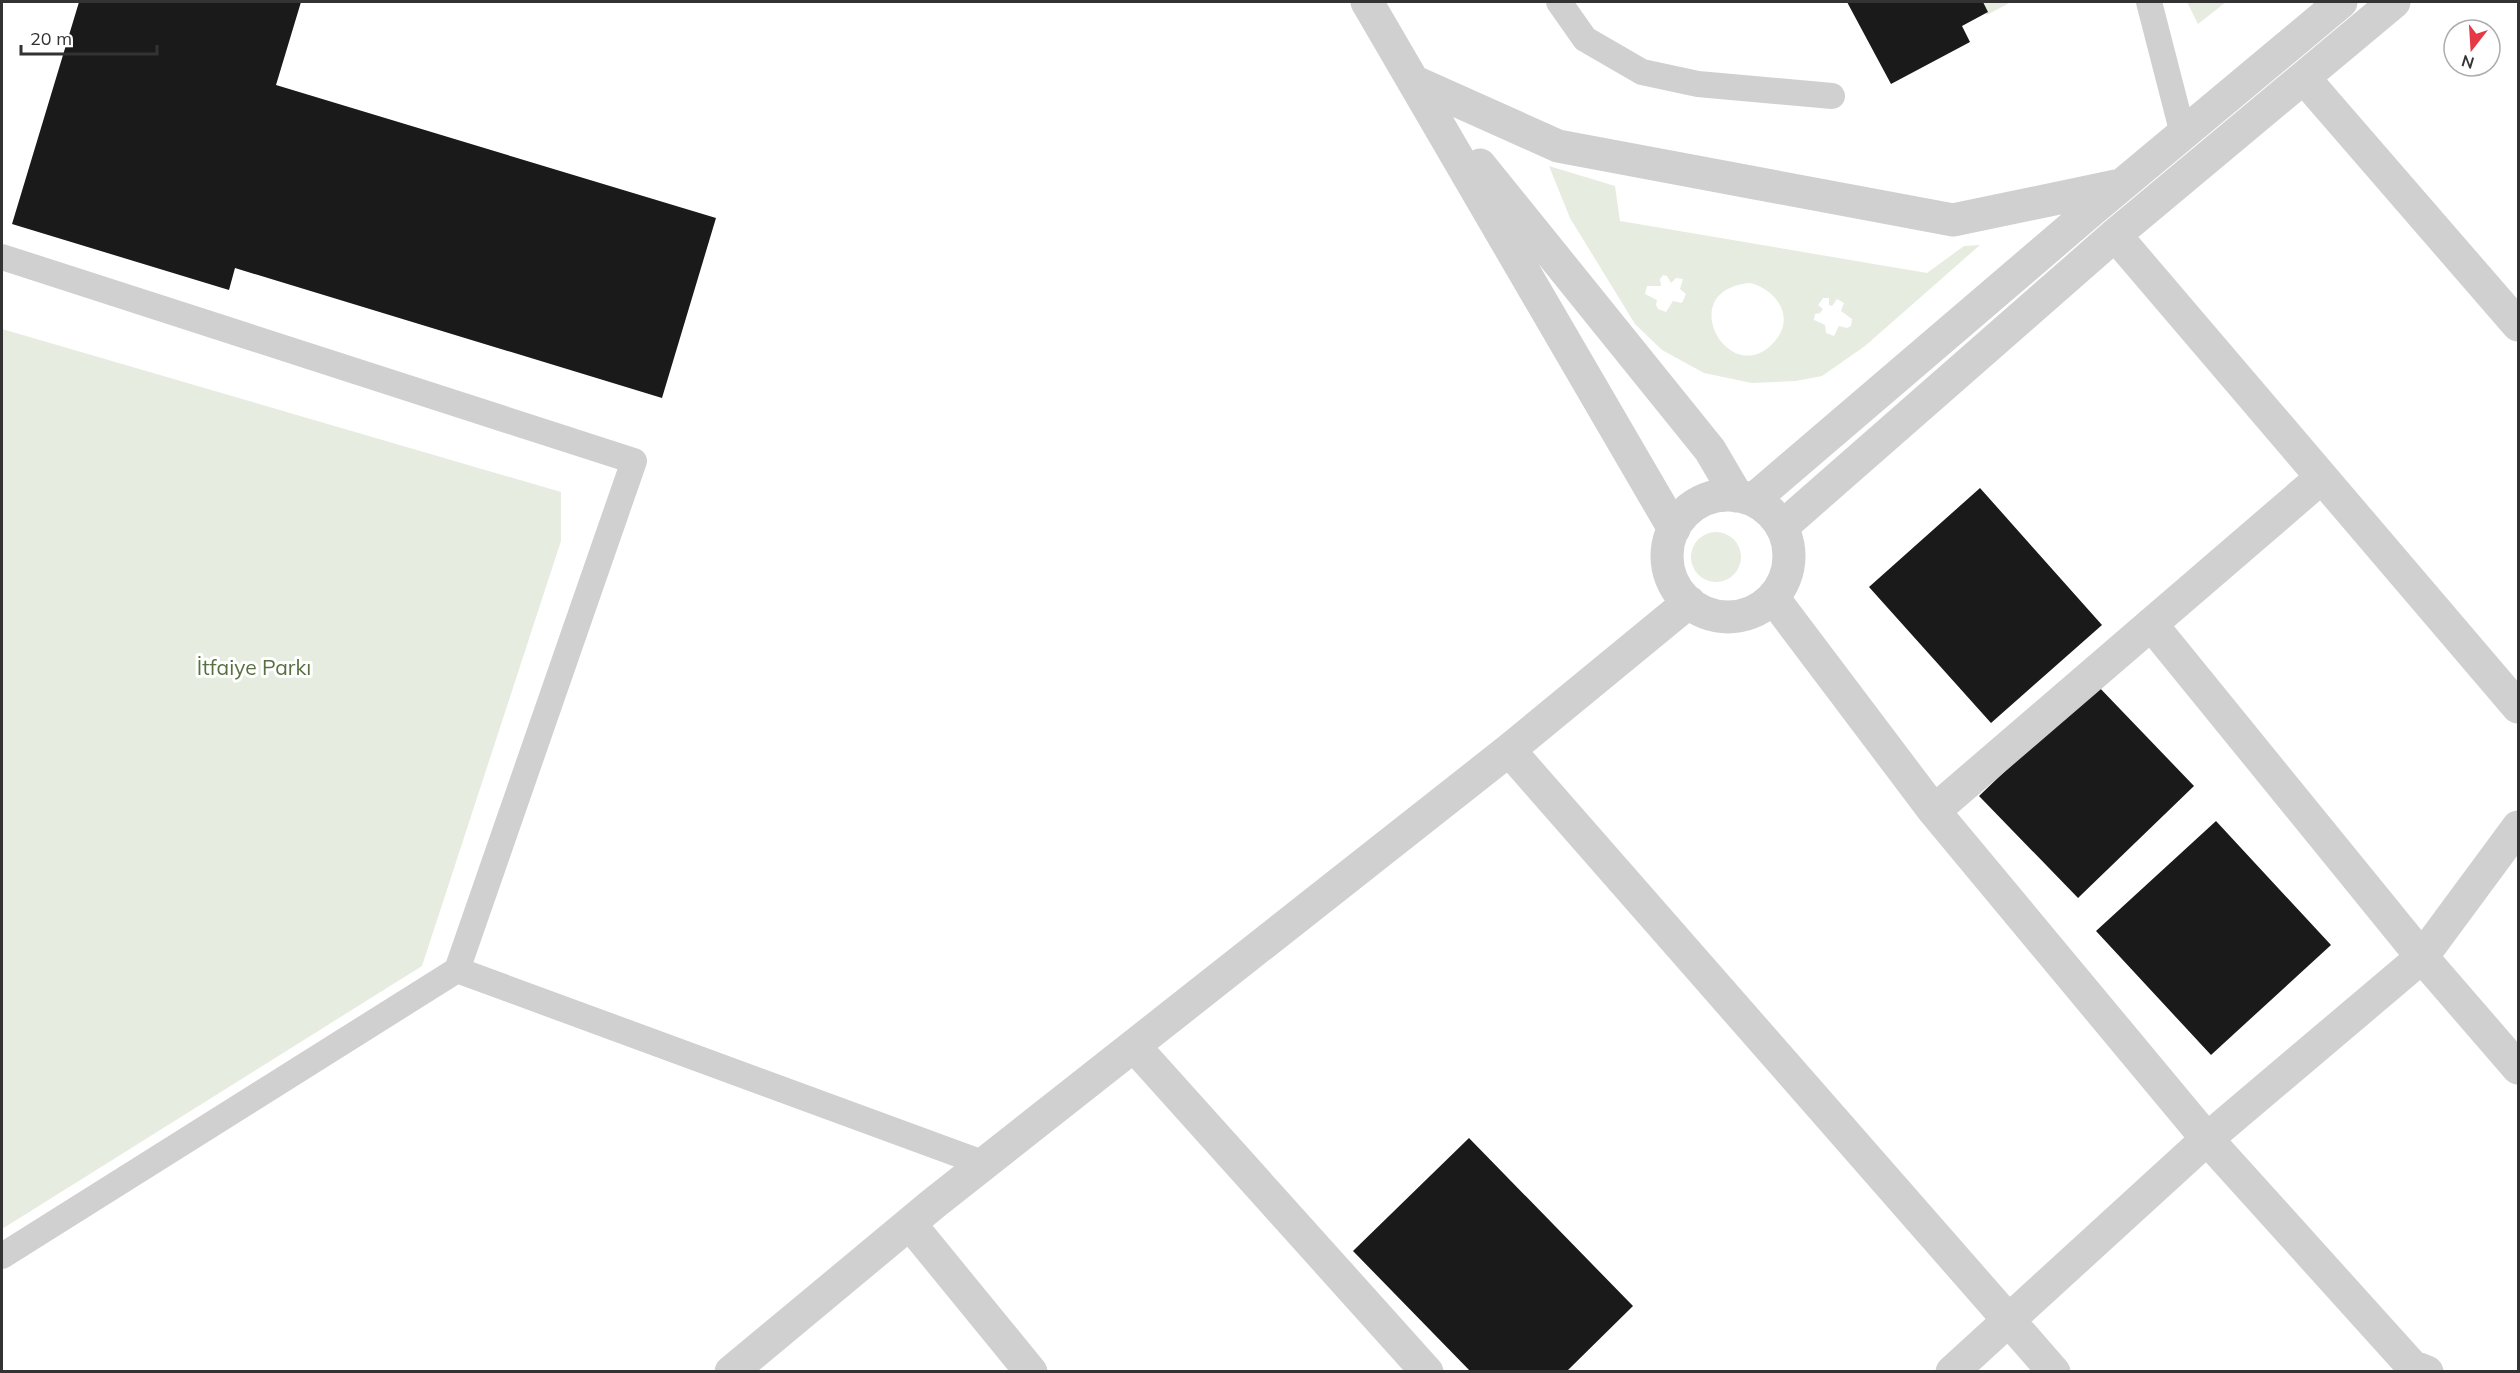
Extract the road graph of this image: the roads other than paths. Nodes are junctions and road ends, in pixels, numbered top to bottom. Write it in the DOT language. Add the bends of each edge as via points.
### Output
graph roads {
  1 [pos="1367,2"];
  2 [pos="1559,2"];
  3 [pos="2149,2"];
  4 [pos="2341,2"];
  5 [pos="2394,2"];
  6 [pos="2304,78"];
  7 [pos="1413,81"];
  8 [pos="1832,96"];
  9 [pos="2183,134"];
  10 [pos="2121,185"];
  11 [pos="2115,235"];
  12 [pos="2,257"];
  13 [pos="2518,325"];
  14 [pos="2322,478"];
  15 [pos="1746,498"];
  16 [pos="1783,526"];
  17 [pos="1674,529"];
  18 [pos="1774,599"];
  19 [pos="1689,602"];
  20 [pos="2151,624"];
  21 [pos="2518,708"];
  22 [pos="1509,750"];
  23 [pos="1934,810"];
  24 [pos="2518,826"];
  25 [pos="2422,957"];
  26 [pos="457,970"];
  27 [pos="1134,1046"];
  28 [pos="2518,1068"];
  29 [pos="2207,1139"];
  30 [pos="985,1164"];
  31 [pos="910,1224"];
  32 [pos="2,1256"];
  33 [pos="2011,1320"];
  34 [pos="731,1371"];
  35 [pos="1031,1371"];
  36 [pos="1427,1371"];
  37 [pos="1952,1371"];
  38 [pos="2054,1371"];
  39 [pos="2427,1371"];
  1 -- 7 [label="street"];
  2 -- 8 [label="lane" via="1585,39 1641,72 1698,84"];
  3 -- 9 [label="lane"];
  4 -- 9 [label="street"];
  5 -- 6 [label="street"];
  6 -- 11 [label="street"];
  6 -- 13 [label="street"];
  7 -- 10 [label="street" via="1558,147 1953,220"];
  7 -- 15 [label="street"];
  7 -- 17 [label="street"];
  9 -- 10 [label="street"];
  10 -- 15 [label="street"];
  11 -- 14 [label="street"];
  11 -- 16 [label="street"];
  12 -- 26 [label="lane" via="634,460"];
  14 -- 20 [label="street"];
  14 -- 21 [label="street"];
  15 -- 16 [label="street"];
  15 -- 17 [label="street" via="1716,495 1682,513"];
  16 -- 18 [label="street" via="1790,563"];
  17 -- 19 [label="street" via="1665,548 1672,586"];
  18 -- 19 [label="street" via="1740,618 1701,613"];
  18 -- 23 [label="street"];
  19 -- 22 [label="street"];
  20 -- 23 [label="street"];
  20 -- 25 [label="street"];
  22 -- 27 [label="street"];
  22 -- 33 [label="street"];
  23 -- 29 [label="street"];
  24 -- 25 [label="street"];
  25 -- 28 [label="street"];
  25 -- 29 [label="street"];
  26 -- 30 [label="lane"];
  26 -- 32 [label="lane"];
  27 -- 30 [label="street"];
  27 -- 36 [label="street"];
  29 -- 33 [label="street"];
  29 -- 39 [label="street" via="2412,1366"];
  30 -- 31 [label="street"];
  31 -- 34 [label="street"];
  31 -- 35 [label="street"];
  33 -- 37 [label="street"];
  33 -- 38 [label="street"];
}
